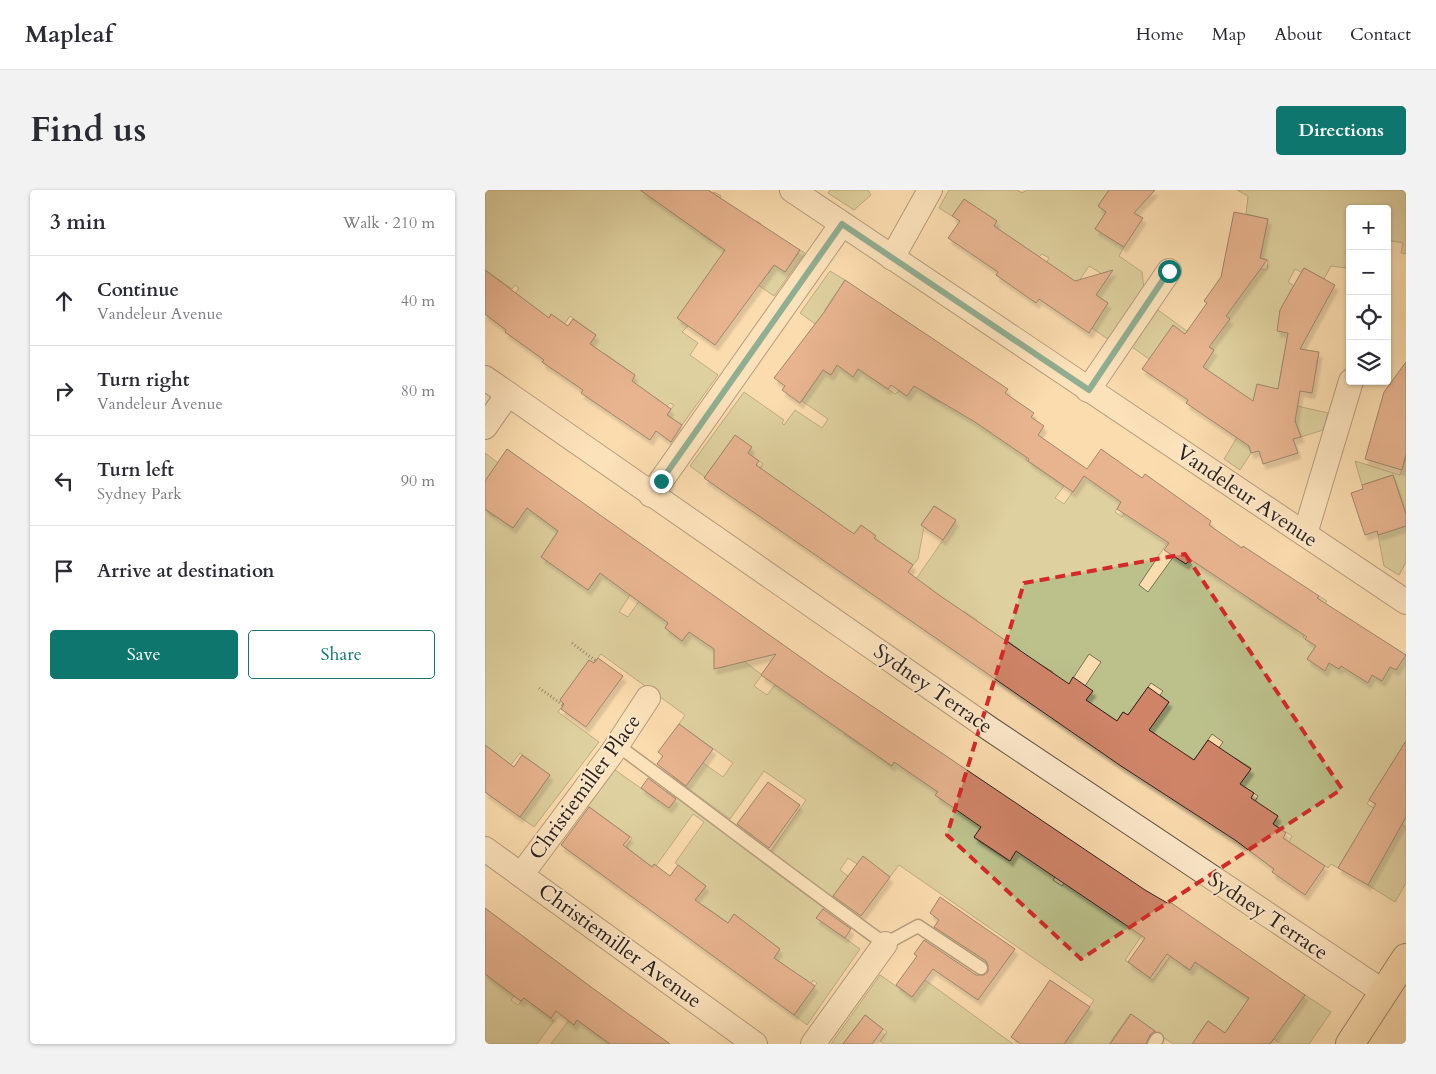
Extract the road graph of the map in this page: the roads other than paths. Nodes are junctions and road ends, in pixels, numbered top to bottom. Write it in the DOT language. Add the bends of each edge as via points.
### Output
graph roads {
  1 [pos="792,190"];
  2 [pos="930,190"];
  3 [pos="842,224"];
  4 [pos="892,258"];
  5 [pos="1169,271"];
  6 [pos="485,378"];
  7 [pos="1350,385"];
  8 [pos="1089,390"];
  9 [pos="509,394"];
  10 [pos="485,427"];
  11 [pos="651,495"];
  12 [pos="1305,534"];
  13 [pos="1406,602"];
  14 [pos="648,698"];
  15 [pos="617,745"];
  16 [pos="485,848"];
  17 [pos="521,875"];
  18 [pos="885,944"];
  19 [pos="1406,958"];
  20 [pos="981,968"];
  21 [pos="1385,993"];
  22 [pos="755,1044"];
  23 [pos="813,1044"];
  24 [pos="1350,1044"];
  1 -- 3 [label="street, Vandeleur Avenue"];
  2 -- 4 [label="street"];
  3 -- 4 [label="street, Vandeleur Avenue"];
  3 -- 11 [label="street"];
  4 -- 8 [label="street, Vandeleur Avenue"];
  5 -- 8 [label="street"];
  6 -- 9 [label="street, Sydney Terrace"];
  7 -- 12 [label="street"];
  8 -- 12 [label="street, Vandeleur Avenue"];
  9 -- 10 [label="street"];
  9 -- 11 [label="street, Sydney Terrace"];
  11 -- 21 [label="street, Sydney Terrace" via="990,729"];
  12 -- 13 [label="street, Vandeleur Avenue"];
  14 -- 15 [label="street, Christiemiller Place"];
  15 -- 17 [label="street, Christiemiller Place"];
  15 -- 18 [label="lane"];
  16 -- 17 [label="street, Christiemiller Avenue"];
  17 -- 22 [label="street, Christiemiller Avenue"];
  18 -- 20 [label="lane" via="918,926"];
  18 -- 23 [label="street"];
  19 -- 21 [label="main road"];
  21 -- 24 [label="main road"];
}
